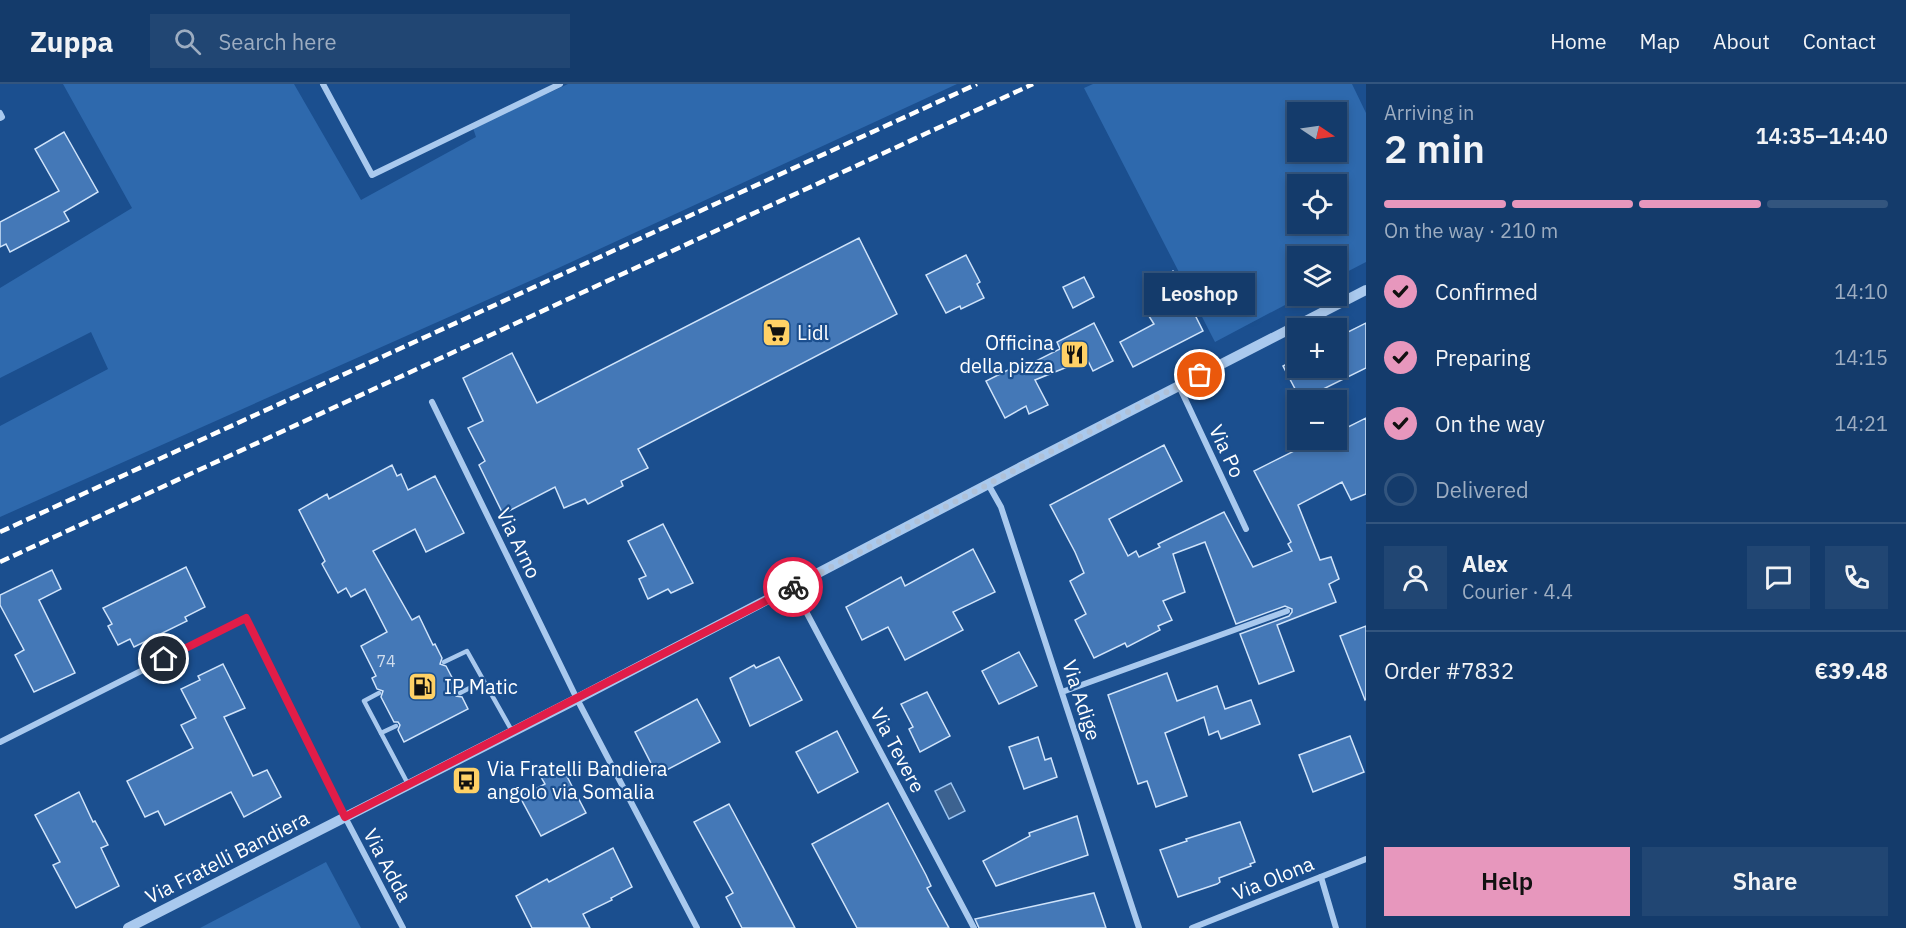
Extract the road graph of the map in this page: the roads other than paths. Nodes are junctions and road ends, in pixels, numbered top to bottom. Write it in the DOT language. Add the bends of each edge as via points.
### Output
graph roads {
  1 [pos="323,84"];
  2 [pos="560,84"];
  3 [pos="0,113"];
  4 [pos="0,118"];
  5 [pos="1365,293"];
  6 [pos="1179,386"];
  7 [pos="432,402"];
  8 [pos="988,484"];
  9 [pos="1246,529"];
  10 [pos="794,587"];
  11 [pos="1287,611"];
  12 [pos="444,662"];
  13 [pos="483,681"];
  14 [pos="1062,692"];
  15 [pos="380,693"];
  16 [pos="460,693"];
  17 [pos="577,699"];
  18 [pos="396,726"];
  19 [pos="512,732"];
  20 [pos="381,733"];
  21 [pos="0,742"];
  22 [pos="409,785"];
  23 [pos="345,817"];
  24 [pos="1366,859"];
  25 [pos="1321,877"];
  26 [pos="128,928"];
  27 [pos="403,928"];
  28 [pos="697,928"];
  29 [pos="974,928"];
  30 [pos="1139,928"];
  31 [pos="1192,928"];
  32 [pos="1336,928"];
  1 -- 2 [label="street" via="372,175"];
  3 -- 4 [label="street"];
  5 -- 6 [label="street, Via Fratelli Bandiera"];
  6 -- 8 [label="street, Via Fratelli Bandiera"];
  6 -- 9 [label="street, Via Po"];
  7 -- 17 [label="street, Via Arno"];
  8 -- 10 [label="street, Via Fratelli Bandiera"];
  8 -- 14 [label="street, Via Adige" via="1001,507"];
  10 -- 17 [label="street, Via Fratelli Bandiera"];
  10 -- 29 [label="street, Via Tevere"];
  11 -- 14 [label="street"];
  12 -- 13 [label="lane" via="467,651"];
  13 -- 16 [label="lane"];
  13 -- 19 [label="lane"];
  14 -- 30 [label="street, Via Adige"];
  15 -- 20 [label="lane" via="364,701"];
  17 -- 19 [label="street, Via Fratelli Bandiera"];
  17 -- 28 [label="street, Via Arno"];
  18 -- 20 [label="lane"];
  19 -- 22 [label="street, Via Fratelli Bandiera"];
  20 -- 22 [label="lane"];
  21 -- 23 [label="street, Via Adda" via="246,618"];
  22 -- 23 [label="street, Via Fratelli Bandiera"];
  23 -- 26 [label="street, Via Fratelli Bandiera"];
  23 -- 27 [label="street, Via Adda"];
  24 -- 25 [label="street, Via Olona"];
  25 -- 31 [label="street, Via Olona"];
  25 -- 32 [label="street"];
}
